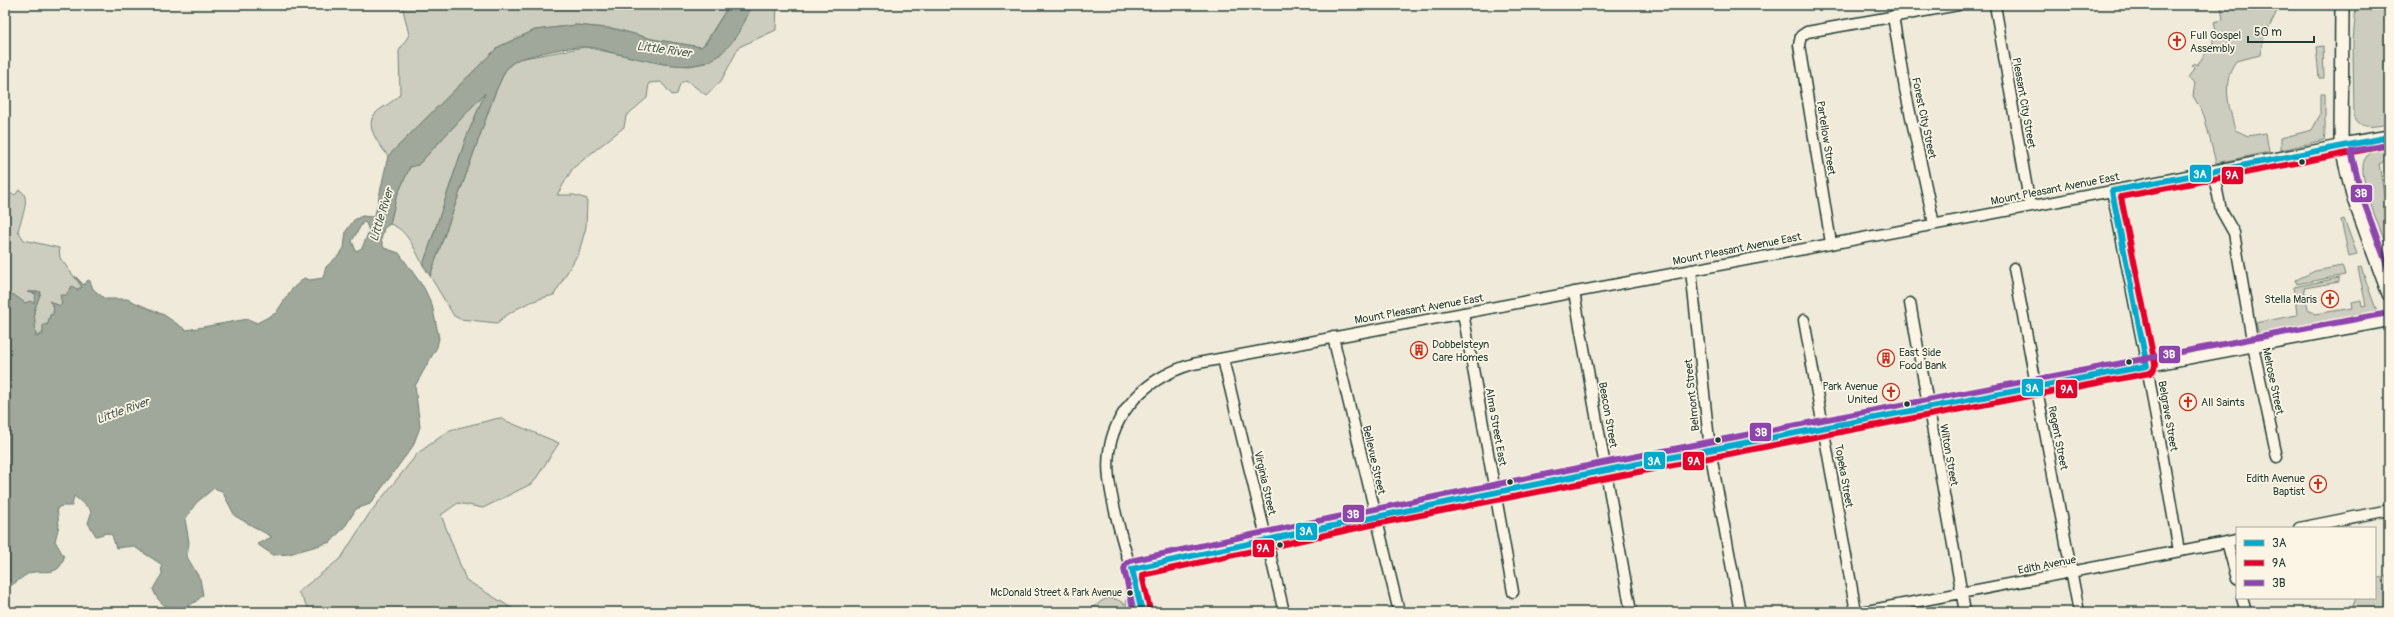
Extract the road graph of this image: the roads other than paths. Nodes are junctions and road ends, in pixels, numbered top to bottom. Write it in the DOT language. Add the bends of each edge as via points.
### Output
graph roads {
  1 [pos="1958,5"];
  2 [pos="1994,5"];
  3 [pos="2342,5"];
  4 [pos="1894,16"];
  5 [pos="2389,137"];
  6 [pos="2341,145"];
  7 [pos="2213,171"];
  8 [pos="2112,191"];
  9 [pos="2030,206"];
  10 [pos="1934,224"];
  11 [pos="1831,243"];
  12 [pos="2014,268"];
  13 [pos="1691,270"];
  14 [pos="1574,292"];
  15 [pos="2389,294"];
  16 [pos="1910,303"];
  17 [pos="1463,313"];
  18 [pos="1804,320"];
  19 [pos="2389,321"];
  20 [pos="1334,337"];
  21 [pos="2253,346"];
  22 [pos="1223,359"];
  23 [pos="2147,366"];
  24 [pos="2036,388"];
  25 [pos="1928,407"];
  26 [pos="1823,427"];
  27 [pos="1710,450"];
  28 [pos="2277,457"];
  29 [pos="1606,470"];
  30 [pos="1496,492"];
  31 [pos="2389,510"];
  32 [pos="1374,516"];
  33 [pos="2304,527"];
  34 [pos="1266,538"];
  35 [pos="2232,541"];
  36 [pos="2179,552"];
  37 [pos="1132,569"];
  38 [pos="2236,571"];
  39 [pos="2071,573"];
  40 [pos="1513,592"];
  41 [pos="1962,593"];
  42 [pos="2242,599"];
  43 [pos="1142,612"];
  44 [pos="1284,612"];
  45 [pos="1399,612"];
  46 [pos="1631,612"];
  47 [pos="1740,612"];
  48 [pos="1856,612"];
  49 [pos="1862,612"];
  50 [pos="1965,612"];
  51 [pos="2079,612"];
  52 [pos="2246,612"];
  1 -- 4 [label="street"];
  2 -- 9 [label="street, Pleasant City Street"];
  3 -- 6 [label="main road"];
  4 -- 10 [label="street, Forest City Street" via="1905,89"];
  4 -- 11 [label="street, Partellow Street" via="1807,32 1801,36 1799,45"];
  5 -- 6 [label="main road"];
  6 -- 7 [label="street, Mount Pleasant Avenue East"];
  6 -- 15 [label="main road" via="2354,199"];
  7 -- 8 [label="street, Mount Pleasant Avenue East"];
  7 -- 21 [label="street, Melrose Street" via="2221,210 2234,233"];
  8 -- 9 [label="street, Mount Pleasant Avenue East"];
  8 -- 23 [label="street, Belgrave Street"];
  9 -- 10 [label="street, Mount Pleasant Avenue East"];
  10 -- 11 [label="street, Mount Pleasant Avenue East"];
  11 -- 13 [label="street, Mount Pleasant Avenue East"];
  12 -- 24 [label="street, Regent Street"];
  13 -- 14 [label="street, Mount Pleasant Avenue East"];
  13 -- 27 [label="street, Belmont Street"];
  14 -- 17 [label="street, Mount Pleasant Avenue East"];
  14 -- 29 [label="street, Beacon Street"];
  16 -- 25 [label="street, Wilton Street"];
  17 -- 20 [label="street, Mount Pleasant Avenue East"];
  17 -- 30 [label="street, Alma Street East"];
  18 -- 26 [label="street, Topeka Street"];
  19 -- 21 [label="street"];
  20 -- 22 [label="street, Mount Pleasant Avenue East"];
  20 -- 32 [label="street, Bellevue Street"];
  21 -- 23 [label="street"];
  21 -- 28 [label="street, Melrose Street"];
  22 -- 34 [label="street, Virginia Street"];
  22 -- 37 [label="street, Mount Pleasant Avenue East" via="1193,364 1163,374 1142,390 1124,411 1118,424 1112,439 1109,478"];
  23 -- 24 [label="street"];
  23 -- 36 [label="street, Belgrave Street"];
  24 -- 25 [label="street"];
  24 -- 39 [label="street, Regent Street"];
  25 -- 26 [label="street"];
  25 -- 41 [label="street, Wilton Street"];
  26 -- 27 [label="street"];
  26 -- 48 [label="street, Topeka Street"];
  27 -- 29 [label="street"];
  27 -- 47 [label="street, Belmont Street"];
  29 -- 30 [label="street"];
  29 -- 46 [label="street, Beacon Street"];
  30 -- 32 [label="street"];
  30 -- 40 [label="street, Alma Street East"];
  31 -- 33 [label="street"];
  32 -- 34 [label="street"];
  32 -- 45 [label="street, Bellevue Street"];
  34 -- 37 [label="street"];
  34 -- 44 [label="street, Virginia Street"];
  35 -- 36 [label="street, Edith Avenue"];
  35 -- 38 [label="street"];
  36 -- 39 [label="street, Edith Avenue"];
  37 -- 43 [label="street, Mount Pleasant Avenue East"];
  39 -- 41 [label="street, Edith Avenue"];
  39 -- 51 [label="street, Regent Street"];
  41 -- 49 [label="street, Edith Avenue"];
  41 -- 50 [label="street, Wilton Street"];
  42 -- 52 [label="street"];
}
